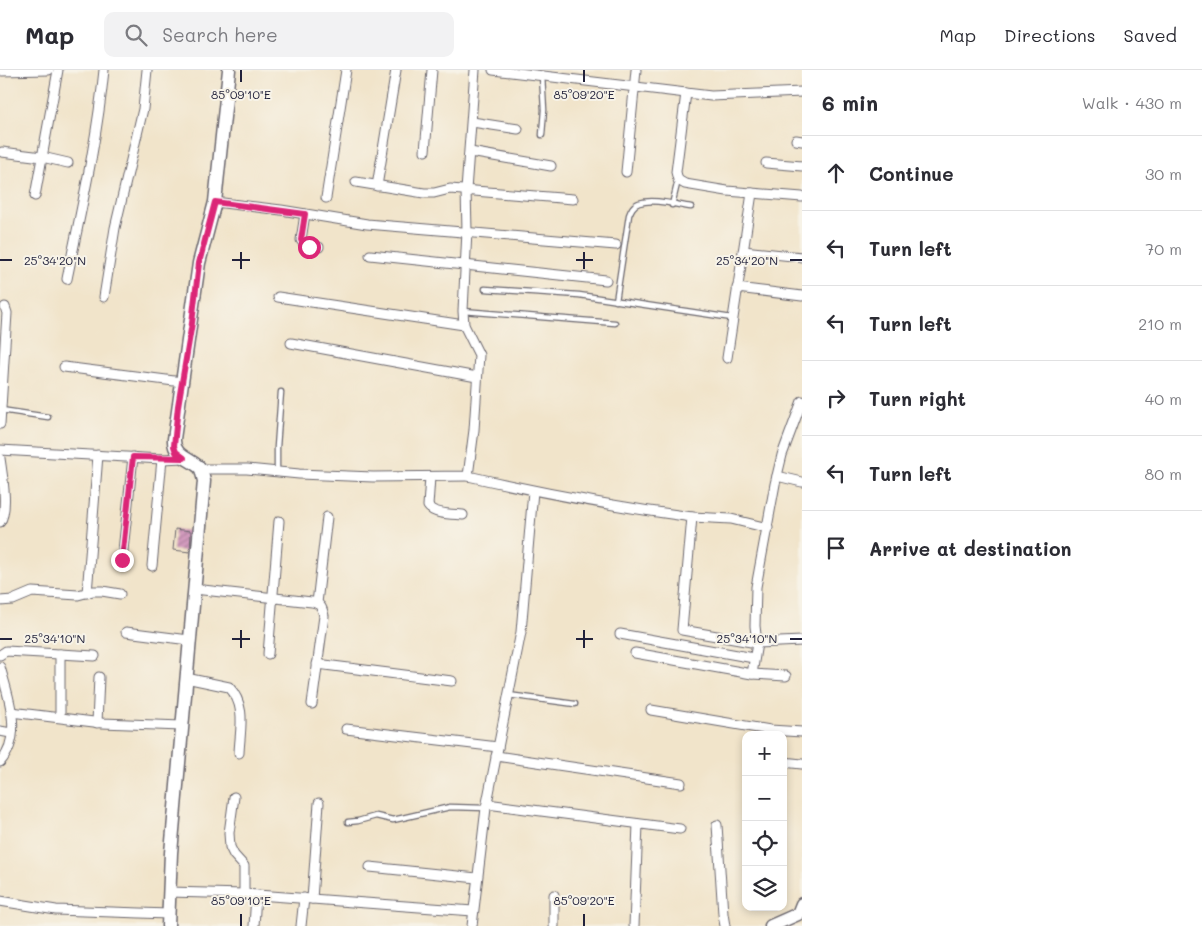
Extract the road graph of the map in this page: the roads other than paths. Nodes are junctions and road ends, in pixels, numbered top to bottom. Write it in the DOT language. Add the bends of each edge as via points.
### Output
graph roads {
  1 [pos="49,70"];
  2 [pos="58,70"];
  3 [pos="104,70"];
  4 [pos="147,70"];
  5 [pos="229,70"];
  6 [pos="346,70"];
  7 [pos="396,70"];
  8 [pos="432,70"];
  9 [pos="475,70"];
  10 [pos="493,70"];
  11 [pos="636,70"];
  12 [pos="0,71"];
  13 [pos="542,76"];
  14 [pos="635,87"];
  15 [pos="802,92"];
  16 [pos="686,93"];
  17 [pos="472,122"];
  18 [pos="518,129"];
  19 [pos="542,135"];
  20 [pos="425,151"];
  21 [pos="2,152"];
  22 [pos="470,152"];
  23 [pos="42,157"];
  24 [pos="68,162"];
  25 [pos="766,162"];
  26 [pos="551,166"];
  27 [pos="802,166"];
  28 [pos="626,172"];
  29 [pos="678,180"];
  30 [pos="356,182"];
  31 [pos="377,186"];
  32 [pos="466,190"];
  33 [pos="752,193"];
  34 [pos="35,196"];
  35 [pos="802,197"];
  36 [pos="326,198"];
  37 [pos="573,199"];
  38 [pos="215,202"];
  39 [pos="672,205"];
  40 [pos="691,207"];
  41 [pos="305,214"];
  42 [pos="467,231"];
  43 [pos="616,245"];
  44 [pos="319,248"];
  45 [pos="743,251"];
  46 [pos="370,255"];
  47 [pos="802,257"];
  48 [pos="466,266"];
  49 [pos="67,280"];
  50 [pos="606,280"];
  51 [pos="737,288"];
  52 [pos="485,289"];
  53 [pos="802,296"];
  54 [pos="104,297"];
  55 [pos="278,297"];
  56 [pos="616,301"];
  57 [pos="5,307"];
  58 [pos="463,311"];
  59 [pos="732,318"];
  60 [pos="615,323"];
  61 [pos="464,325"];
  62 [pos="291,343"];
  63 [pos="727,358"];
  64 [pos="64,367"];
  65 [pos="477,377"];
  66 [pos="182,382"];
  67 [pos="281,392"];
  68 [pos="802,401"];
  69 [pos="1,410"];
  70 [pos="48,417"];
  71 [pos="0,424"];
  72 [pos="0,450"];
  73 [pos="98,456"];
  74 [pos="133,457"];
  75 [pos="0,458"];
  76 [pos="184,458"];
  77 [pos="162,459"];
  78 [pos="202,469"];
  79 [pos="277,472"];
  80 [pos="468,476"];
  81 [pos="777,476"];
  82 [pos="430,477"];
  83 [pos="802,482"];
  84 [pos="533,491"];
  85 [pos="463,515"];
  86 [pos="692,517"];
  87 [pos="327,518"];
  88 [pos="279,521"];
  89 [pos="0,522"];
  90 [pos="768,528"];
  91 [pos="122,560"];
  92 [pos="152,566"];
  93 [pos="194,589"];
  94 [pos="88,593"];
  95 [pos="120,594"];
  96 [pos="272,596"];
  97 [pos="0,601"];
  98 [pos="318,603"];
  99 [pos="126,632"];
  100 [pos="620,634"];
  101 [pos="189,640"];
  102 [pos="802,641"];
  103 [pos="757,643"];
  104 [pos="635,653"];
  105 [pos="0,654"];
  106 [pos="60,654"];
  107 [pos="268,654"];
  108 [pos="94,656"];
  109 [pos="754,658"];
  110 [pos="317,664"];
  111 [pos="0,667"];
  112 [pos="752,674"];
  113 [pos="100,676"];
  114 [pos="786,676"];
  115 [pos="186,678"];
  116 [pos="452,681"];
  117 [pos="508,695"];
  118 [pos="312,704"];
  119 [pos="575,704"];
  120 [pos="651,710"];
  121 [pos="12,712"];
  122 [pos="60,717"];
  123 [pos="97,723"];
  124 [pos="182,726"];
  125 [pos="346,729"];
  126 [pos="0,731"];
  127 [pos="765,731"];
  128 [pos="787,732"];
  129 [pos="802,732"];
  130 [pos="11,733"];
  131 [pos="497,751"];
  132 [pos="239,753"];
  133 [pos="0,762"];
  134 [pos="787,762"];
  135 [pos="802,764"];
  136 [pos="681,783"];
  137 [pos="234,797"];
  138 [pos="319,804"];
  139 [pos="486,806"];
  140 [pos="348,822"];
  141 [pos="638,824"];
  142 [pos="717,825"];
  143 [pos="680,829"];
  144 [pos="370,867"];
  145 [pos="477,878"];
  146 [pos="169,892"];
  147 [pos="244,894"];
  148 [pos="256,895"];
  149 [pos="554,895"];
  150 [pos="308,898"];
  151 [pos="0,901"];
  152 [pos="801,910"];
  153 [pos="473,911"];
  154 [pos="168,920"];
  155 [pos="254,926"];
  156 [pos="302,926"];
  157 [pos="472,926"];
  158 [pos="554,926"];
  159 [pos="634,926"];
  160 [pos="725,926"];
  161 [pos="771,926"];
  1 -- 12 [label="street"];
  2 -- 23 [label="street"];
  3 -- 49 [label="street" via="88,179"];
  4 -- 54 [label="street" via="143,109 115,228"];
  5 -- 38 [label="main road"];
  6 -- 36 [label="street"];
  7 -- 31 [label="street"];
  8 -- 20 [label="street"];
  9 -- 17 [label="street"];
  10 -- 13 [label="street"];
  11 -- 14 [label="street"];
  13 -- 14 [label="street"];
  13 -- 19 [label="lane"];
  14 -- 16 [label="street"];
  14 -- 28 [label="street"];
  15 -- 16 [label="street" via="711,96"];
  16 -- 29 [label="street" via="676,172"];
  17 -- 18 [label="street"];
  17 -- 22 [label="street"];
  21 -- 23 [label="street"];
  22 -- 26 [label="street"];
  22 -- 32 [label="street"];
  23 -- 24 [label="street"];
  23 -- 34 [label="street"];
  25 -- 27 [label="street"];
  29 -- 33 [label="street" via="685,184"];
  29 -- 39 [label="lane"];
  30 -- 31 [label="street"];
  31 -- 32 [label="street" via="424,193"];
  32 -- 37 [label="street"];
  32 -- 42 [label="street"];
  33 -- 35 [label="street"];
  33 -- 45 [label="street"];
  38 -- 41 [label="street"];
  38 -- 66 [label="main road" via="199,263"];
  39 -- 40 [label="lane"];
  39 -- 56 [label="lane" via="652,202 633,207 629,215"];
  41 -- 42 [label="street" via="367,224"];
  41 -- 44 [label="street" via="301,240 309,247"];
  42 -- 43 [label="street"];
  42 -- 48 [label="street"];
  45 -- 47 [label="street"];
  45 -- 51 [label="street"];
  46 -- 48 [label="street"];
  48 -- 50 [label="street"];
  48 -- 58 [label="street"];
  51 -- 53 [label="street"];
  51 -- 59 [label="street"];
  52 -- 56 [label="lane" via="578,295"];
  55 -- 61 [label="street"];
  56 -- 59 [label="lane"];
  57 -- 69 [label="street"];
  58 -- 60 [label="lane"];
  58 -- 61 [label="street"];
  59 -- 63 [label="street"];
  61 -- 65 [label="street" via="478,355"];
  62 -- 65 [label="street"];
  64 -- 66 [label="street"];
  65 -- 80 [label="street"];
  66 -- 76 [label="main road" via="174,446"];
  67 -- 79 [label="lane"];
  68 -- 81 [label="street"];
  69 -- 70 [label="lane"];
  69 -- 71 [label="street"];
  72 -- 73 [label="street"];
  73 -- 74 [label="street"];
  73 -- 94 [label="street"];
  74 -- 77 [label="street"];
  74 -- 91 [label="street"];
  75 -- 89 [label="street" via="4,515"];
  76 -- 77 [label="street"];
  76 -- 78 [label="main road"];
  77 -- 92 [label="street"];
  78 -- 79 [label="street"];
  78 -- 93 [label="main road" via="204,481"];
  79 -- 82 [label="street"];
  80 -- 82 [label="street"];
  80 -- 84 [label="street"];
  81 -- 83 [label="street"];
  81 -- 90 [label="street"];
  82 -- 85 [label="street" via="430,510"];
  84 -- 86 [label="street" via="621,508"];
  84 -- 117 [label="street" via="521,632"];
  86 -- 90 [label="street" via="731,519"];
  86 -- 103 [label="street" via="682,630"];
  87 -- 98 [label="street"];
  88 -- 96 [label="street"];
  90 -- 103 [label="street" via="756,587"];
  93 -- 96 [label="street"];
  93 -- 101 [label="main road"];
  94 -- 95 [label="street"];
  94 -- 97 [label="street" via="32,592 13,600"];
  96 -- 98 [label="street"];
  96 -- 107 [label="street"];
  98 -- 110 [label="street" via="324,616"];
  99 -- 101 [label="street"];
  100 -- 109 [label="street"];
  101 -- 115 [label="main road"];
  102 -- 103 [label="street"];
  103 -- 109 [label="street"];
  104 -- 112 [label="street"];
  105 -- 106 [label="street" via="6,651"];
  106 -- 108 [label="street"];
  106 -- 122 [label="street"];
  109 -- 112 [label="street"];
  110 -- 116 [label="street"];
  110 -- 118 [label="street"];
  111 -- 121 [label="street"];
  112 -- 114 [label="street"];
  113 -- 123 [label="street"];
  115 -- 124 [label="main road"];
  115 -- 132 [label="street" via="229,687 233,691 242,712"];
  117 -- 119 [label="lane"];
  117 -- 131 [label="street"];
  120 -- 127 [label="street"];
  121 -- 122 [label="street"];
  121 -- 130 [label="street"];
  122 -- 123 [label="street"];
  123 -- 124 [label="street"];
  124 -- 146 [label="main road"];
  125 -- 131 [label="street"];
  126 -- 130 [label="street"];
  128 -- 129 [label="street"];
  130 -- 133 [label="street" via="8,752"];
  131 -- 136 [label="street"];
  131 -- 139 [label="street"];
  134 -- 135 [label="street"];
  137 -- 147 [label="street" via="230,847 244,866"];
  138 -- 150 [label="street"];
  139 -- 140 [label="lane" via="450,807 393,820 376,816"];
  139 -- 141 [label="street"];
  139 -- 145 [label="street"];
  141 -- 143 [label="street"];
  141 -- 159 [label="street"];
  142 -- 160 [label="street"];
  144 -- 145 [label="street"];
  145 -- 153 [label="street"];
  146 -- 147 [label="street"];
  146 -- 154 [label="main road"];
  147 -- 148 [label="street"];
  148 -- 150 [label="street"];
  148 -- 155 [label="street"];
  149 -- 158 [label="street"];
  150 -- 153 [label="street"];
  150 -- 156 [label="street"];
  151 -- 154 [label="street" via="56,910"];
  152 -- 161 [label="main road"];
  153 -- 157 [label="street"];
}
